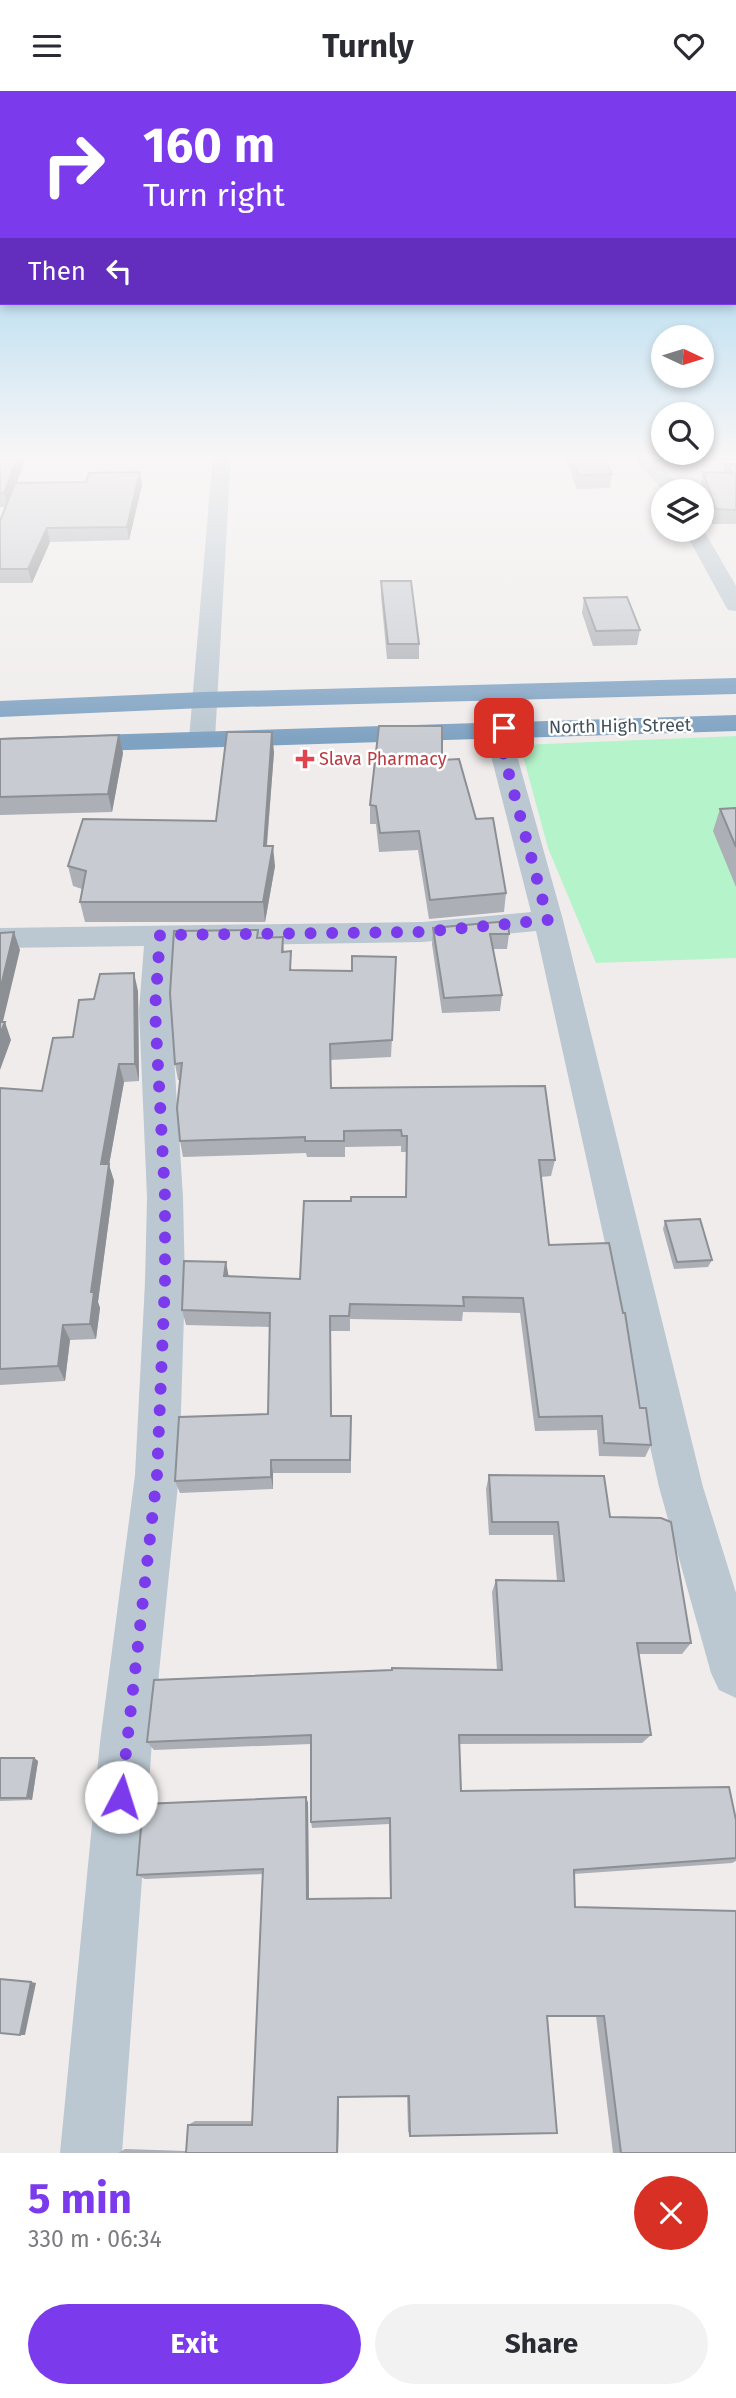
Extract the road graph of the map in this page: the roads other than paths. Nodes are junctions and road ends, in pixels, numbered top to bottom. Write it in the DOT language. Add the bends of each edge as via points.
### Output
graph roads {
  1 [pos="215,550"];
  2 [pos="705,550"];
  3 [pos="736,604"];
  4 [pos="736,686"];
  5 [pos="204,700"];
  6 [pos="0,709"];
  7 [pos="736,723"];
  8 [pos="504,728"];
  9 [pos="202,739"];
  10 [pos="0,746"];
  11 [pos="548,920"];
  12 [pos="160,935"];
  13 [pos="0,938"];
  14 [pos="736,1673"];
  15 [pos="91,2153"];
  1 -- 5 [label="street"];
  2 -- 3 [label="street"];
  4 -- 5 [label="highway, North High Street"];
  5 -- 6 [label="highway, North High Street"];
  5 -- 9 [label="street"];
  7 -- 8 [label="highway, North High Street"];
  8 -- 9 [label="highway, North High Street"];
  8 -- 11 [label="street" via="503,752"];
  9 -- 10 [label="highway, North High Street"];
  11 -- 12 [label="street" via="423,932"];
  11 -- 14 [label="street" via="681,1487"];
  12 -- 13 [label="street"];
  12 -- 15 [label="street" via="155,1010 165,1282 157,1475 126,1742"];
}
